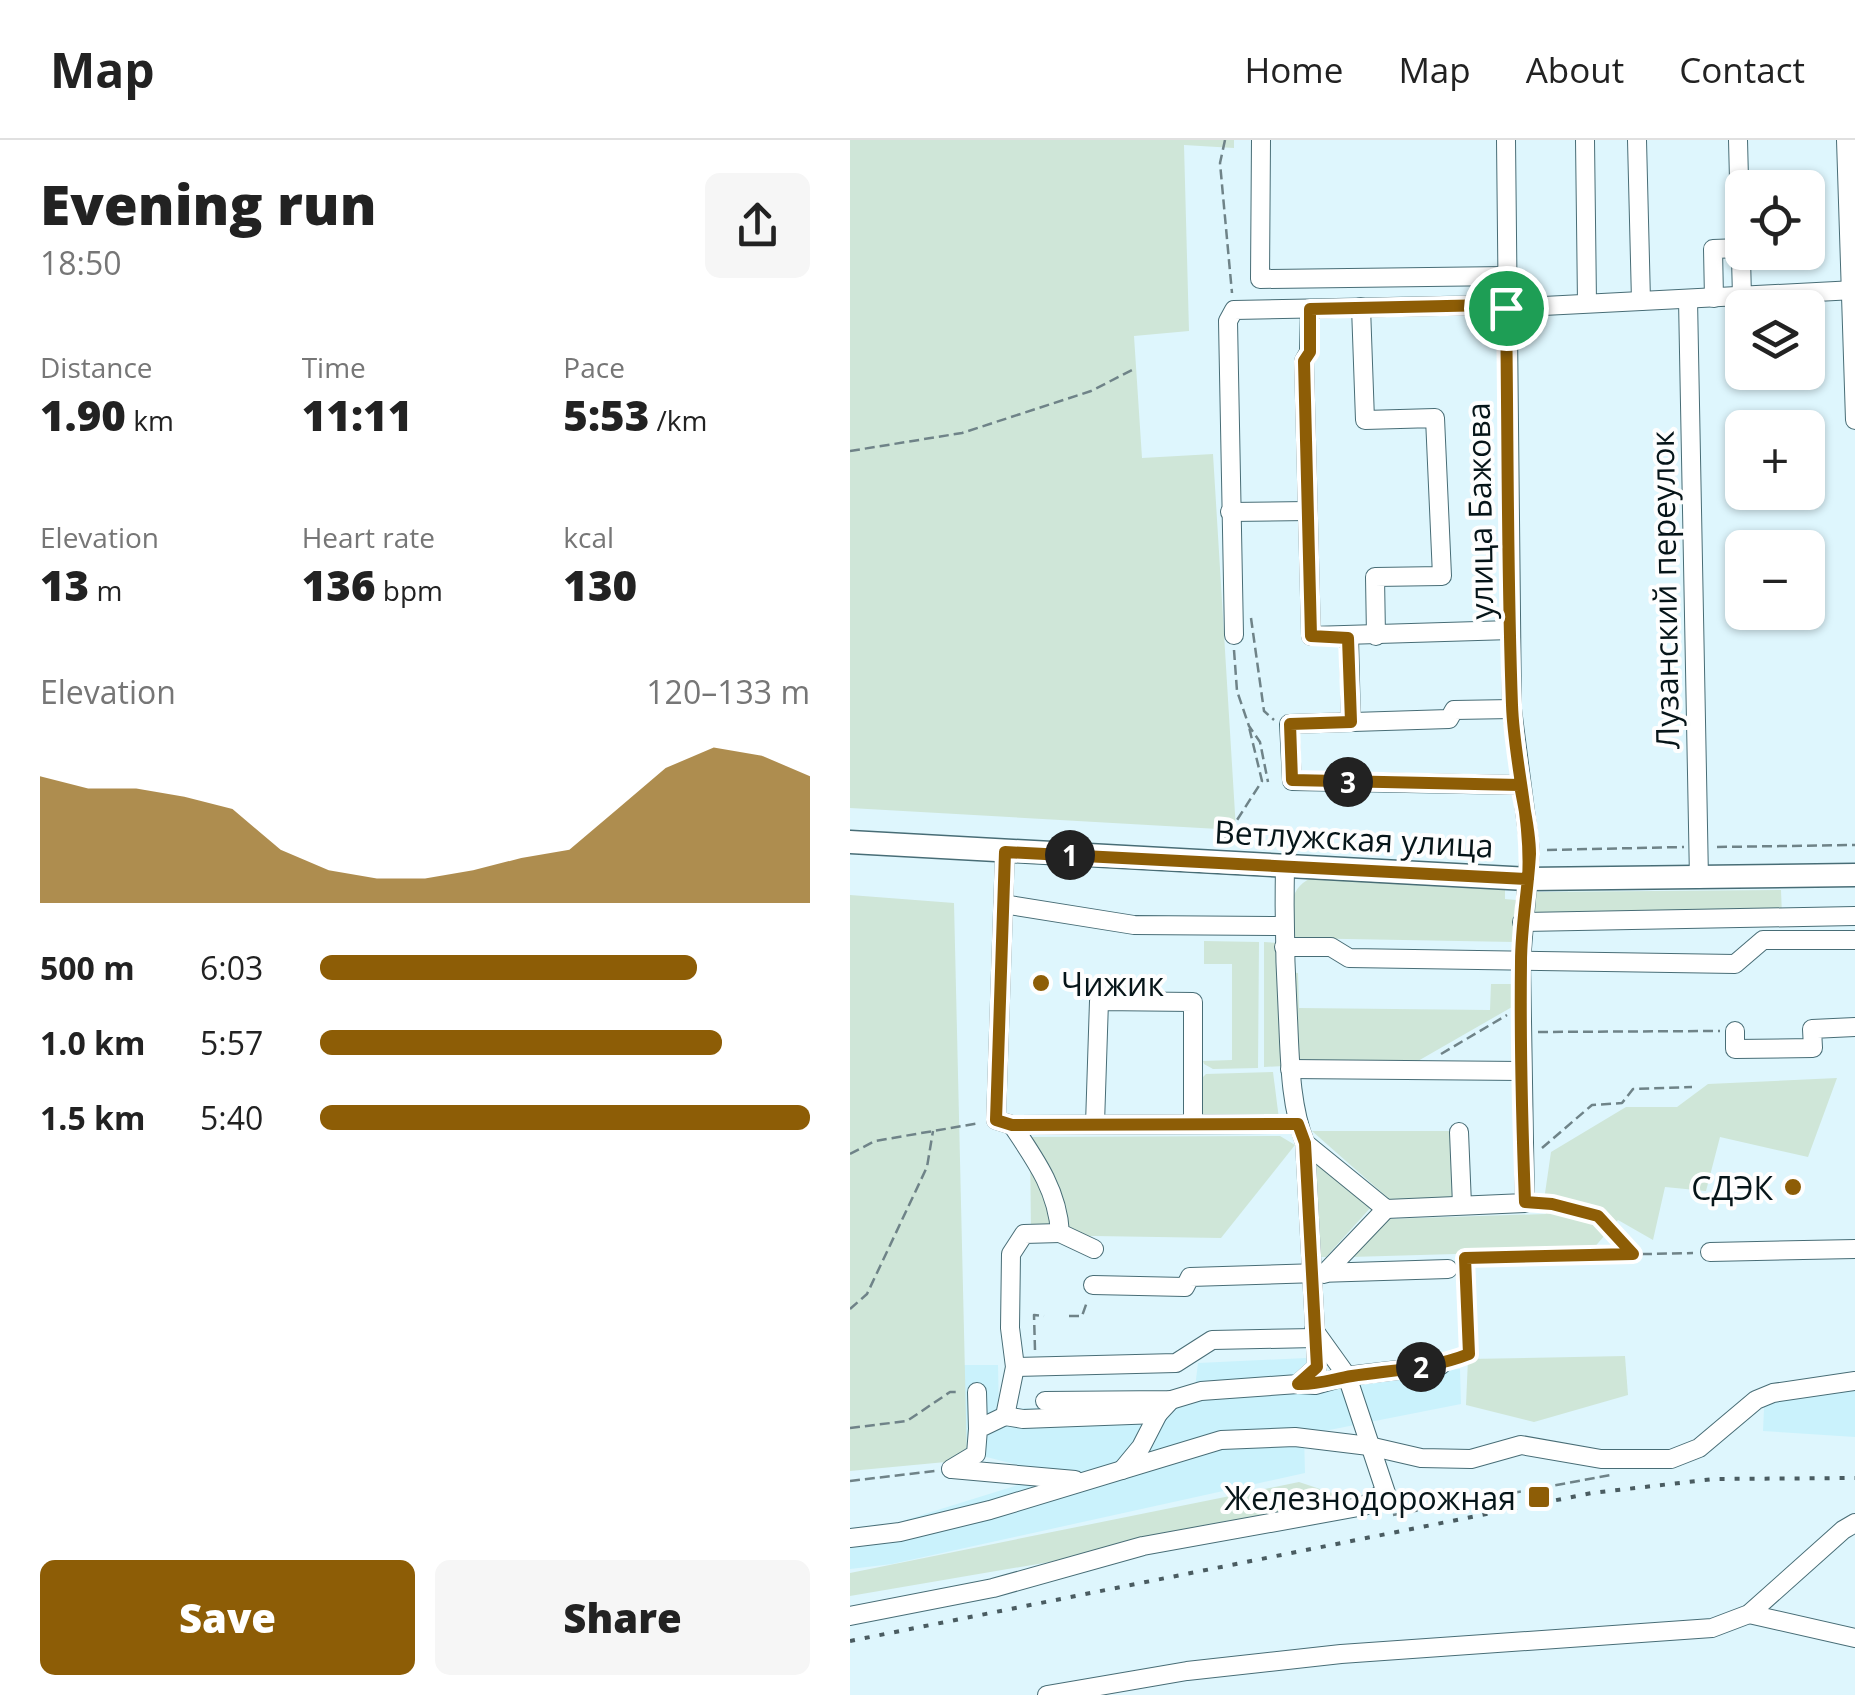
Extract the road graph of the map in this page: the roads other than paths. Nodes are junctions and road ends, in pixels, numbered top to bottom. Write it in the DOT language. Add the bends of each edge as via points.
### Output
graph roads {
  1 [pos="1261,140"];
  2 [pos="1506,140"];
  3 [pos="1585,140"];
  4 [pos="1637,140"];
  5 [pos="1738,140"];
  6 [pos="1846,140"];
  7 [pos="1739,170"];
  8 [pos="1852,214"];
  9 [pos="1725,249"];
  10 [pos="1507,276"];
  11 [pos="1853,290"];
  12 [pos="1825,292"];
  13 [pos="1725,297"];
  14 [pos="1714,298"];
  15 [pos="1688,299"];
  16 [pos="1642,301"];
  17 [pos="1586,304"];
  18 [pos="1360,307"];
  19 [pos="1506,308"];
  20 [pos="1310,309"];
  21 [pos="1854,358"];
  22 [pos="1855,420"];
  23 [pos="1308,511"];
  24 [pos="1230,512"];
  25 [pos="1511,630"];
  26 [pos="1234,635"];
  27 [pos="1376,636"];
  28 [pos="1348,638"];
  29 [pos="1512,709"];
  30 [pos="1351,722"];
  31 [pos="1520,785"];
  32 [pos="850,842"];
  33 [pos="1005,852"];
  34 [pos="1286,868"];
  35 [pos="1855,875"];
  36 [pos="1528,879"];
  37 [pos="1699,879"];
  38 [pos="1003,904"];
  39 [pos="1855,916"];
  40 [pos="1522,922"];
  41 [pos="1284,926"];
  42 [pos="1855,940"];
  43 [pos="1284,946"];
  44 [pos="1521,961"];
  45 [pos="1855,1027"];
  46 [pos="1735,1031"];
  47 [pos="1290,1069"];
  48 [pos="1522,1071"];
  49 [pos="1004,1122"];
  50 [pos="1193,1123"];
  51 [pos="1096,1124"];
  52 [pos="1298,1124"];
  53 [pos="1459,1132"];
  54 [pos="1305,1143"];
  55 [pos="1462,1205"];
  56 [pos="1386,1208"];
  57 [pos="1060,1233"];
  58 [pos="1094,1249"];
  59 [pos="1855,1249"];
  60 [pos="1710,1252"];
  61 [pos="1448,1270"];
  62 [pos="1317,1274"];
  63 [pos="1093,1285"];
  64 [pos="1314,1334"];
  65 [pos="1441,1365"];
  66 [pos="1015,1367"];
  67 [pos="1348,1376"];
  68 [pos="1855,1382"];
  69 [pos="1298,1384"];
  70 [pos="977,1392"];
  71 [pos="1046,1401"];
  72 [pos="1165,1407"];
  73 [pos="1005,1416"];
  74 [pos="978,1429"];
  75 [pos="1369,1446"];
  76 [pos="1122,1470"];
  77 [pos="1088,1481"];
  78 [pos="1855,1523"];
  79 [pos="850,1538"];
  80 [pos="1748,1614"];
  81 [pos="850,1616"];
  82 [pos="1855,1638"];
  83 [pos="1047,1695"];
  1 -- 10 [label="street" via="1260,279"];
  2 -- 10 [label="street, улица Бажова"];
  3 -- 17 [label="street"];
  4 -- 16 [label="street"];
  5 -- 7 [label="street"];
  6 -- 8 [label="street"];
  8 -- 11 [label="street"];
  9 -- 14 [label="street" via="1714,249"];
  10 -- 19 [label="street, улица Бажова"];
  11 -- 12 [label="street"];
  11 -- 21 [label="street"];
  13 -- 14 [label="street"];
  14 -- 15 [label="street"];
  15 -- 16 [label="street"];
  15 -- 37 [label="street, Лузанский переулок"];
  16 -- 17 [label="street"];
  17 -- 19 [label="street"];
  18 -- 19 [label="street"];
  18 -- 20 [label="street"];
  18 -- 27 [label="street" via="1365,420 1434,418 1442,576 1376,577"];
  19 -- 25 [label="street, улица Бажова"];
  20 -- 23 [label="street" via="1304,361"];
  20 -- 24 [label="street" via="1234,310 1228,321"];
  21 -- 22 [label="street"];
  23 -- 24 [label="street"];
  23 -- 28 [label="street" via="1311,636"];
  24 -- 26 [label="street"];
  25 -- 27 [label="street"];
  25 -- 29 [label="street, улица Бажова"];
  27 -- 28 [label="street"];
  28 -- 30 [label="street"];
  29 -- 30 [label="street"];
  29 -- 31 [label="street, улица Бажова"];
  30 -- 31 [label="street" via="1290,724 1292,780"];
  31 -- 36 [label="street, улица Бажова"];
  32 -- 33 [label="main road, Ветлужская улица"];
  33 -- 34 [label="main road, Ветлужская улица"];
  33 -- 38 [label="street"];
  34 -- 36 [label="main road, Ветлужская улица"];
  34 -- 41 [label="street"];
  35 -- 37 [label="main road, Ветлужская улица"];
  36 -- 37 [label="main road, Ветлужская улица"];
  36 -- 40 [label="street, улица Бажова"];
  38 -- 41 [label="street" via="1134,925"];
  38 -- 49 [label="street"];
  39 -- 40 [label="street"];
  40 -- 44 [label="street, улица Бажова"];
  41 -- 43 [label="street"];
  42 -- 44 [label="street" via="1763,940 1736,964"];
  43 -- 44 [label="street" via="1332,947 1349,958"];
  43 -- 47 [label="street"];
  44 -- 48 [label="street, улица Бажова"];
  45 -- 46 [label="street" via="1812,1029 1813,1048 1735,1049"];
  47 -- 48 [label="street"];
  47 -- 52 [label="street"];
  48 -- 55 [label="street, улица Бажова" via="1525,1202"];
  49 -- 51 [label="street"];
  49 -- 57 [label="street" via="1038,1162 1059,1207"];
  50 -- 51 [label="street"];
  50 -- 51 [label="street" via="1194,1002 1100,1001"];
  50 -- 52 [label="street"];
  52 -- 54 [label="street"];
  53 -- 55 [label="street"];
  54 -- 56 [label="street"];
  54 -- 62 [label="street"];
  55 -- 56 [label="street"];
  56 -- 62 [label="street"];
  57 -- 58 [label="street"];
  57 -- 66 [label="street" via="1024,1234 1011,1254"];
  59 -- 60 [label="street"];
  61 -- 62 [label="street"];
  62 -- 63 [label="street" via="1190,1277 1185,1287"];
  62 -- 64 [label="street"];
  64 -- 66 [label="street" via="1212,1340 1176,1364"];
  64 -- 67 [label="street"];
  64 -- 69 [label="street" via="1317,1367"];
  65 -- 67 [label="street"];
  66 -- 73 [label="street"];
  67 -- 69 [label="street"];
  67 -- 75 [label="street"];
  68 -- 75 [label="street" via="1756,1400 1700,1448 1672,1459 1602,1459 1521,1444 1471,1459 1422,1458"];
  69 -- 72 [label="street" via="1200,1391"];
  70 -- 74 [label="street"];
  71 -- 72 [label="street"];
  72 -- 73 [label="street"];
  72 -- 76 [label="street"];
  73 -- 74 [label="street"];
  74 -- 77 [label="street" via="976,1454 951,1469"];
  75 -- 76 [label="street" via="1295,1436 1221,1440"];
  75 -- 81 [label="street" via="1388,1501 1143,1546 992,1588"];
  76 -- 77 [label="street"];
  77 -- 79 [label="street" via="900,1532"];
  78 -- 80 [label="street"];
  80 -- 82 [label="street"];
  80 -- 83 [label="street" via="1712,1628 1341,1654"];
}
